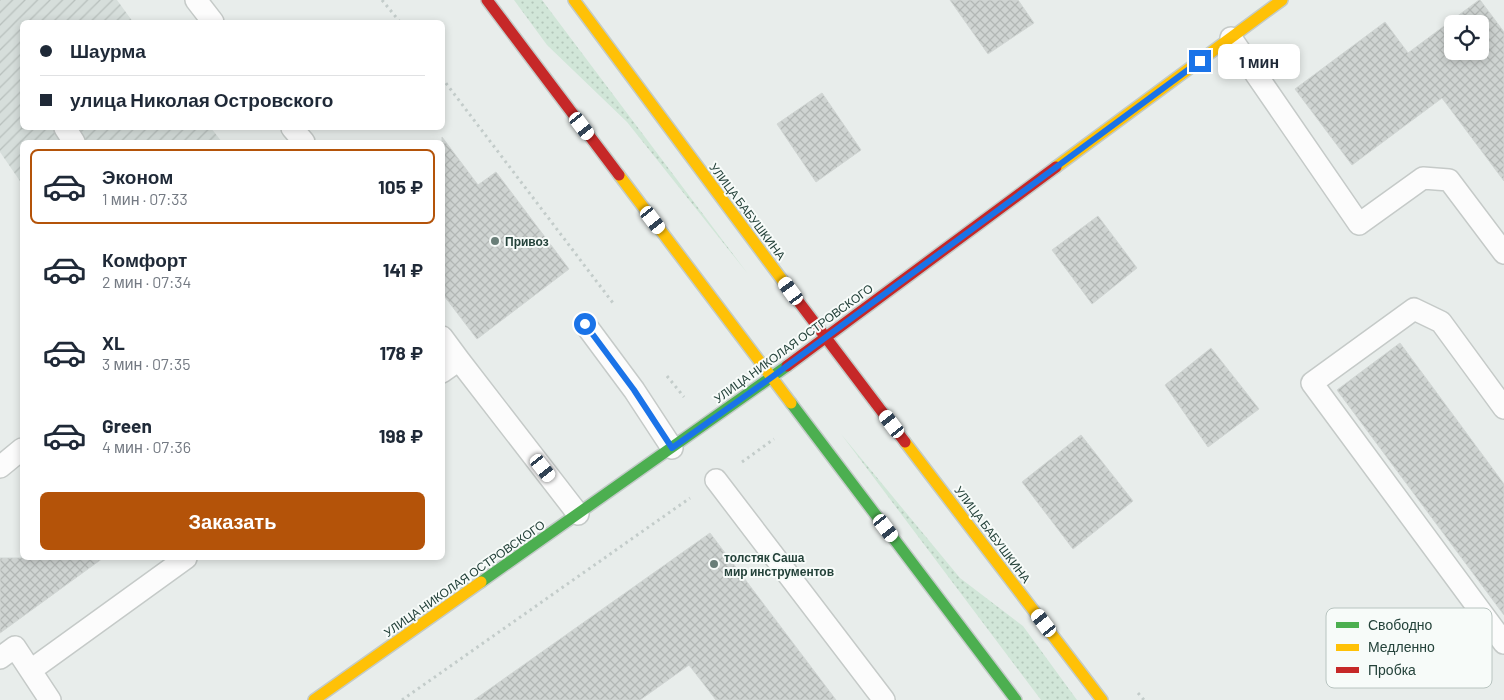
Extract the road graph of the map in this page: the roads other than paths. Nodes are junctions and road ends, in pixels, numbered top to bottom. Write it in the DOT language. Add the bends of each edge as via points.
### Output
graph roads {
  1 [pos="196,0"];
  2 [pos="487,0"];
  3 [pos="574,0"];
  4 [pos="1282,0"];
  5 [pos="211,20"];
  6 [pos="1231,38"];
  7 [pos="294,130"];
  8 [pos="302,140"];
  9 [pos="1504,253"];
  10 [pos="585,324"];
  11 [pos="825,337"];
  12 [pos="445,346"];
  13 [pos="451,366"];
  14 [pos="772,377"];
  15 [pos="1504,408"];
  16 [pos="672,448"];
  17 [pos="20,451"];
  18 [pos="0,467"];
  19 [pos="716,480"];
  20 [pos="578,514"];
  21 [pos="183,560"];
  22 [pos="1478,608"];
  23 [pos="1492,627"];
  24 [pos="1504,643"];
  25 [pos="0,658"];
  26 [pos="31,670"];
  27 [pos="325,697"];
  28 [pos="50,700"];
  29 [pos="884,700"];
  30 [pos="1016,700"];
  31 [pos="1102,700"];
  1 -- 5 [label="lane"];
  2 -- 14 [label="main road"];
  3 -- 11 [label="main road, УЛИЦА БАБУШКИНА"];
  4 -- 6 [label="main road, УЛИЦА НИКОЛАЯ ОСТРОВСКОГО"];
  6 -- 9 [label="lane" via="1359,224 1423,178 1449,180"];
  6 -- 11 [label="main road, УЛИЦА НИКОЛАЯ ОСТРОВСКОГО"];
  7 -- 8 [label="lane"];
  10 -- 16 [label="lane"];
  11 -- 14 [label="main road, УЛИЦА НИКОЛАЯ ОСТРОВСКОГО"];
  11 -- 31 [label="main road, УЛИЦА БАБУШКИНА"];
  12 -- 13 [label="lane"];
  13 -- 20 [label="lane"];
  14 -- 16 [label="main road, УЛИЦА НИКОЛАЯ ОСТРОВСКОГО"];
  14 -- 30 [label="main road"];
  15 -- 22 [label="lane" via="1441,322 1414,309 1312,383"];
  16 -- 20 [label="main road, УЛИЦА НИКОЛАЯ ОСТРОВСКОГО"];
  17 -- 18 [label="lane"];
  19 -- 29 [label="lane"];
  20 -- 27 [label="main road, УЛИЦА НИКОЛАЯ ОСТРОВСКОГО"];
  21 -- 26 [label="lane"];
  23 -- 24 [label="lane"];
  25 -- 26 [label="lane" via="15,647"];
  26 -- 28 [label="lane"];
}
